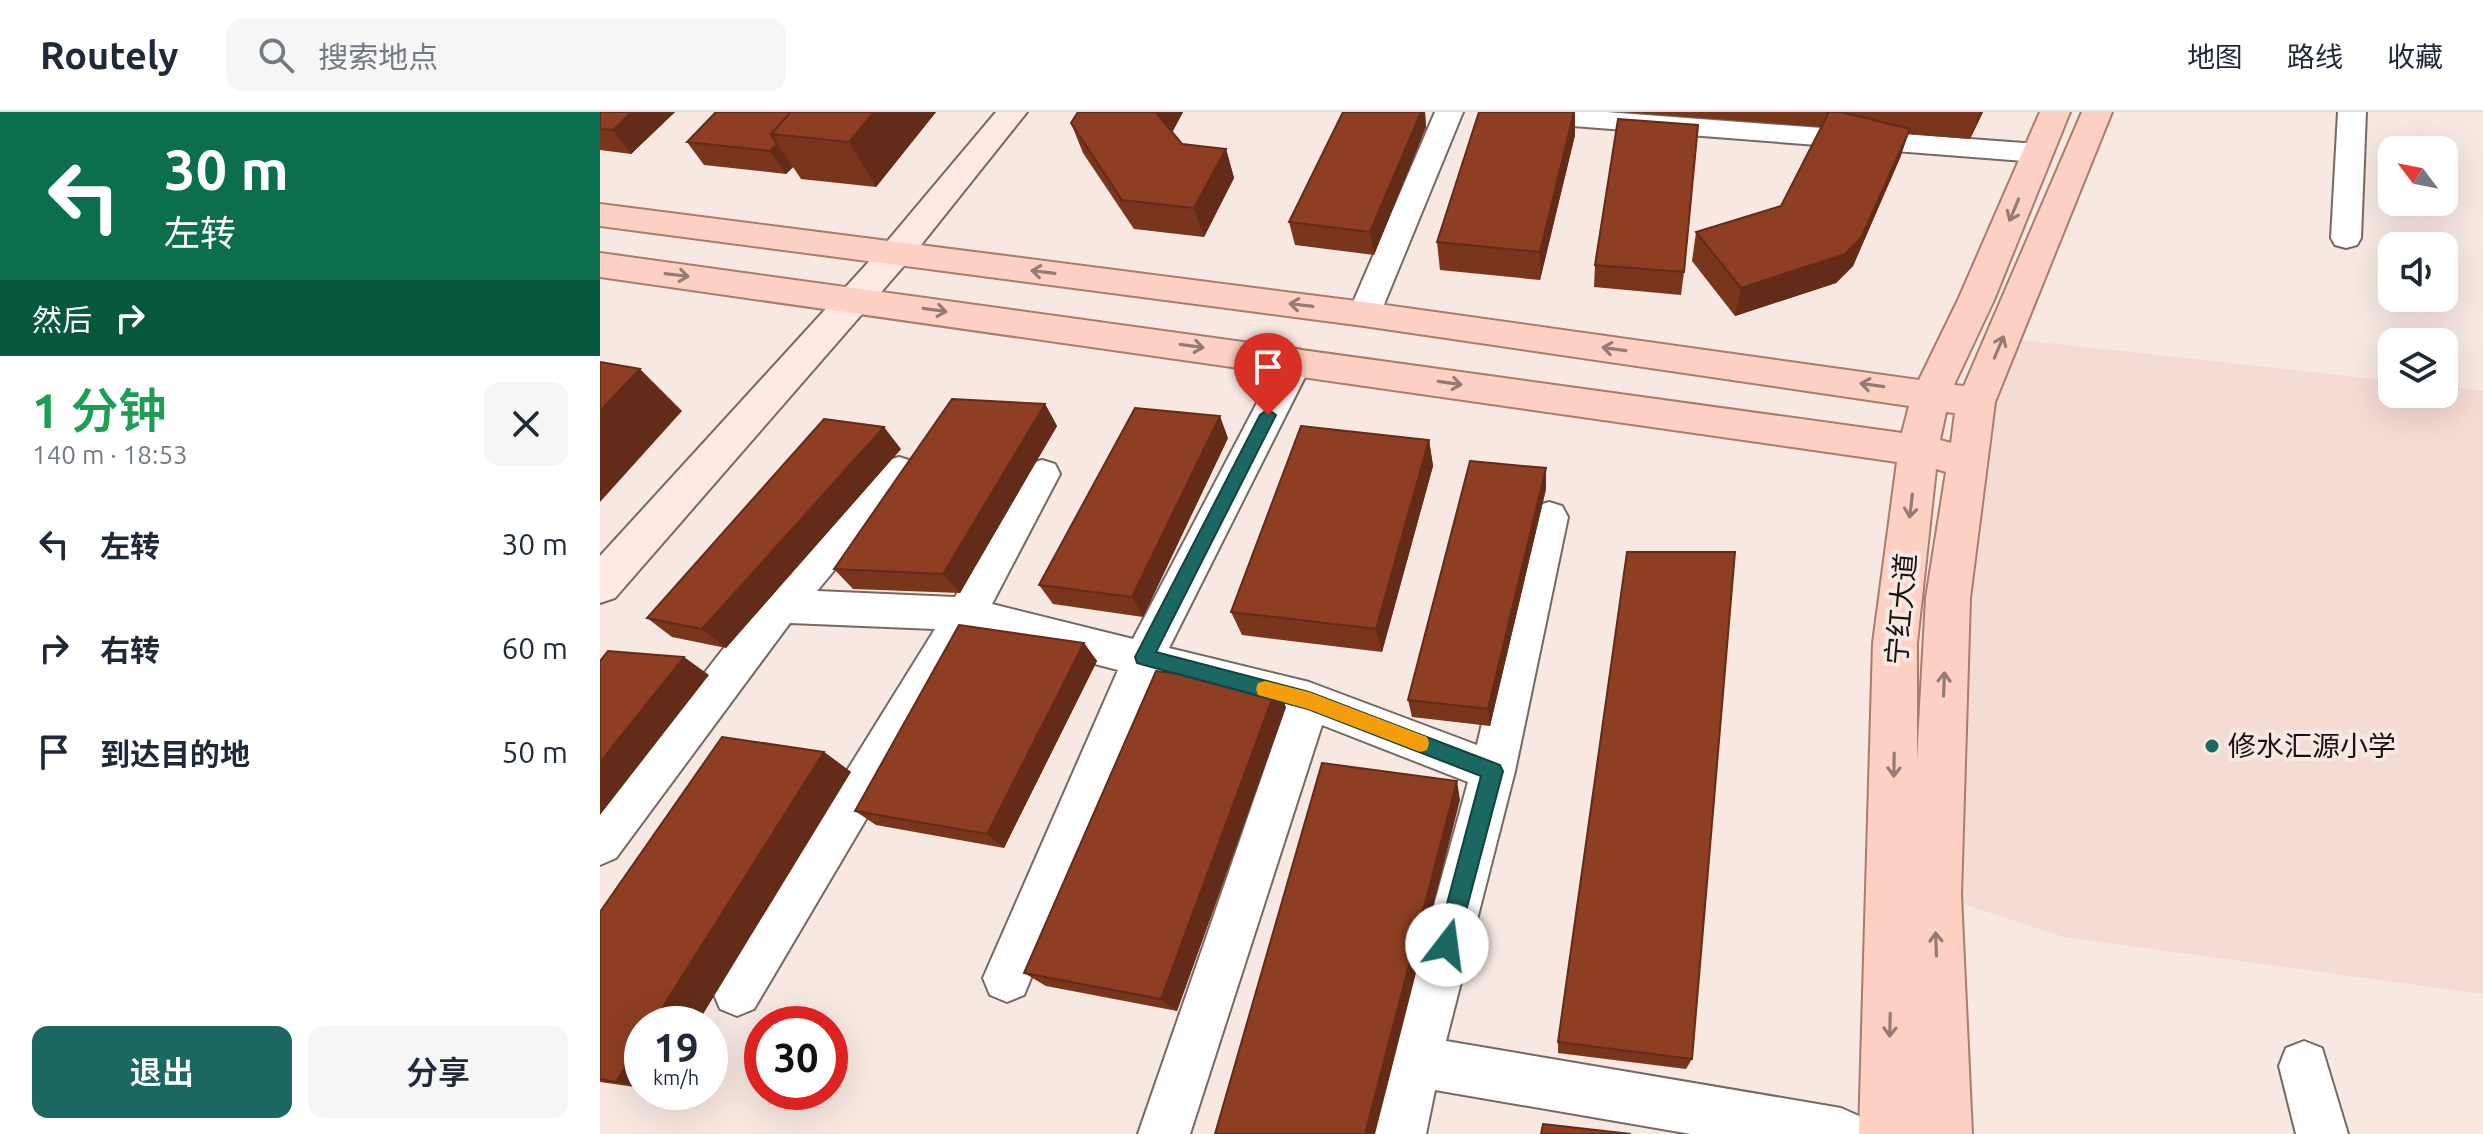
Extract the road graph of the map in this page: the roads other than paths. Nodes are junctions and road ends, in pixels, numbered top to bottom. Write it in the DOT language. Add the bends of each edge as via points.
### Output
graph roads {
  1 [pos="1012,112"];
  2 [pos="1449,112"];
  3 [pos="1494,112"];
  4 [pos="2055,112"];
  5 [pos="2097,112"];
  6 [pos="2352,112"];
  7 [pos="2038,153"];
  8 [pos="600,215"];
  9 [pos="2346,238"];
  10 [pos="897,252"];
  11 [pos="600,265"];
  12 [pos="855,299"];
  13 [pos="1364,314"];
  14 [pos="1296,361"];
  15 [pos="1931,394"];
  16 [pos="1976,402"];
  17 [pos="1918,450"];
  18 [pos="1967,462"];
  19 [pos="899,471"];
  20 [pos="1042,474"];
  21 [pos="1549,517"];
  22 [pos="600,585"];
  23 [pos="780,606"];
  24 [pos="966,614"];
  25 [pos="1144,657"];
  26 [pos="1309,701"];
  27 [pos="1493,771"];
  28 [pos="600,843"];
  29 [pos="1007,978"];
  30 [pos="737,992"];
  31 [pos="1416,1061"];
  32 [pos="2304,1066"];
  33 [pos="1164,1134"];
  34 [pos="1400,1134"];
  35 [pos="1841,1134"];
  36 [pos="1888,1134"];
  37 [pos="1943,1134"];
  38 [pos="2322,1134"];
  1 -- 10 [label="main road"];
  2 -- 13 [label="street"];
  3 -- 7 [label="street"];
  4 -- 7 [label="main road, 宁红大道"];
  16 -- 5 [label="main road, 宁红大道, one-way"];
  6 -- 9 [label="street"];
  7 -- 15 [label="main road, 宁红大道, one-way"];
  8 -- 10 [label="main road"];
  10 -- 12 [label="main road"];
  13 -- 10 [label="main road, one-way"];
  11 -- 12 [label="main road, one-way"];
  12 -- 14 [label="main road, one-way"];
  12 -- 22 [label="main road"];
  15 -- 13 [label="main road, one-way"];
  14 -- 17 [label="main road, one-way"];
  14 -- 25 [label="street"];
  15 -- 16 [label="main road"];
  15 -- 17 [label="main road, 宁红大道"];
  16 -- 18 [label="main road, 宁红大道"];
  17 -- 18 [label="main road"];
  17 -- 36 [label="main road, 宁红大道, one-way" via="1895,643"];
  37 -- 18 [label="main road, 宁红大道, one-way" via="1935,895 1948,598"];
  19 -- 23 [label="street"];
  20 -- 24 [label="street"];
  21 -- 27 [label="street"];
  23 -- 24 [label="street"];
  23 -- 28 [label="street"];
  24 -- 25 [label="street"];
  24 -- 30 [label="street"];
  25 -- 26 [label="street"];
  25 -- 29 [label="street"];
  26 -- 27 [label="street"];
  26 -- 33 [label="street"];
  27 -- 31 [label="street"];
  31 -- 34 [label="street"];
  31 -- 35 [label="street"];
  32 -- 38 [label="street"];
}
